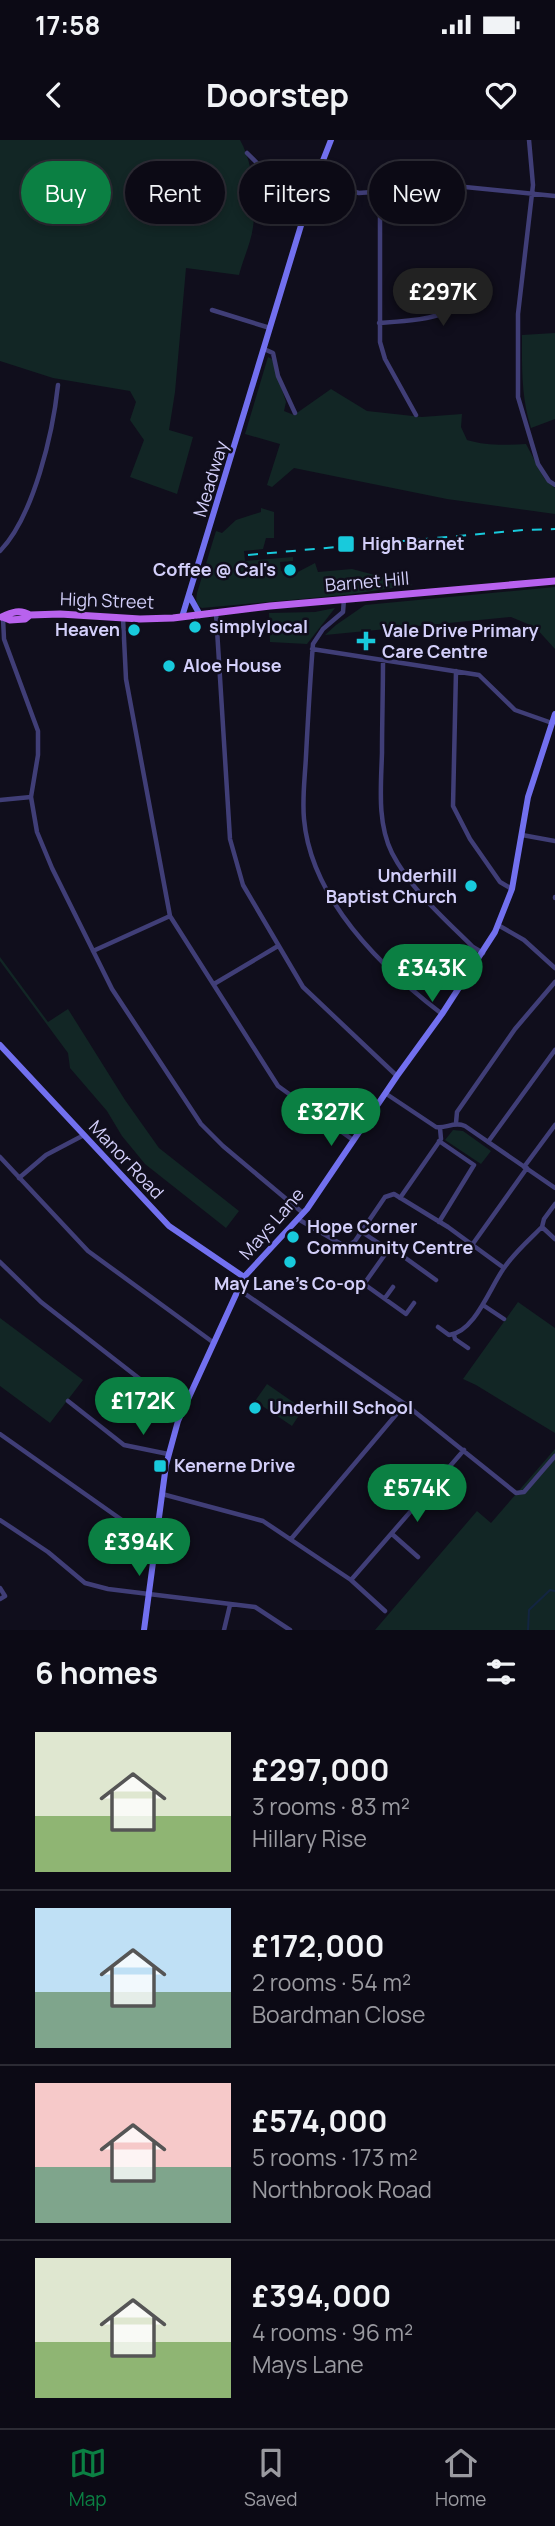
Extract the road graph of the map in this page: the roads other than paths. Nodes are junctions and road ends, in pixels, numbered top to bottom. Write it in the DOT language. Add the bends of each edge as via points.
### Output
graph roads {
  1 [pos="331,140"];
  2 [pos="529,140"];
  3 [pos="247,153"];
  4 [pos="255,161"];
  5 [pos="323,161"];
  6 [pos="465,187"];
  7 [pos="533,193"];
  8 [pos="555,196"];
  9 [pos="302,224"];
  10 [pos="380,224"];
  11 [pos="454,275"];
  12 [pos="444,283"];
  13 [pos="453,284"];
  14 [pos="212,310"];
  15 [pos="379,323"];
  16 [pos="271,328"];
  17 [pos="264,349"];
  18 [pos="58,385"];
  19 [pos="295,413"];
  20 [pos="416,415"];
  21 [pos="555,485"];
  22 [pos="0,551"];
  23 [pos="555,580"];
  24 [pos="190,597"];
  25 [pos="344,599"];
  26 [pos="216,613"];
  27 [pos="200,615"];
  28 [pos="2,617"];
  29 [pos="182,617"];
  30 [pos="123,618"];
  31 [pos="312,649"];
  32 [pos="383,661"];
  33 [pos="456,671"];
  34 [pos="555,714"];
  35 [pos="552,723"];
  36 [pos="31,797"];
  37 [pos="0,800"];
  38 [pos="522,835"];
  39 [pos="555,841"];
  40 [pos="512,889"];
  41 [pos="170,916"];
  42 [pos="498,925"];
  43 [pos="278,946"];
  44 [pos="93,951"];
  45 [pos="483,953"];
  46 [pos="555,968"];
  47 [pos="555,982"];
  48 [pos="214,984"];
  49 [pos="442,1014"];
  50 [pos="1,1049"];
  51 [pos="555,1050"];
  52 [pos="397,1076"];
  53 [pos="385,1093"];
  54 [pos="456,1124"];
  55 [pos="555,1125"];
  56 [pos="440,1128"];
  57 [pos="84,1135"];
  58 [pos="353,1140"];
  59 [pos="439,1141"];
  60 [pos="488,1142"];
  61 [pos="0,1150"];
  62 [pos="0,1157"];
  63 [pos="526,1167"];
  64 [pos="19,1178"];
  65 [pos="555,1188"];
  66 [pos="400,1198"];
  67 [pos="555,1204"];
  68 [pos="301,1216"];
  69 [pos="439,1222"];
  70 [pos="542,1227"];
  71 [pos="362,1232"];
  72 [pos="555,1239"];
  73 [pos="472,1245"];
  74 [pos="386,1248"];
  75 [pos="0,1262"];
  76 [pos="503,1268"];
  77 [pos="244,1277"];
  78 [pos="436,1280"];
  79 [pos="393,1287"];
  80 [pos="238,1289"];
  81 [pos="384,1298"];
  82 [pos="414,1303"];
  83 [pos="483,1305"];
  84 [pos="503,1319"];
  85 [pos="438,1327"];
  86 [pos="454,1335"];
  87 [pos="214,1343"];
  88 [pos="468,1349"];
  89 [pos="68,1401"];
  90 [pos="405,1404"];
  91 [pos="184,1408"];
  92 [pos="0,1434"];
  93 [pos="464,1450"];
  94 [pos="168,1454"];
  95 [pos="555,1456"];
  96 [pos="162,1494"];
  97 [pos="0,1520"];
  98 [pos="158,1529"];
  99 [pos="391,1534"];
  100 [pos="290,1539"];
  101 [pos="418,1557"];
  102 [pos="351,1580"];
  103 [pos="0,1588"];
  104 [pos="150,1594"];
  105 [pos="0,1599"];
  106 [pos="230,1605"];
  107 [pos="385,1611"];
  108 [pos="144,1630"];
  109 [pos="224,1630"];
  110 [pos="290,1630"];
  1 -- 5 [label="street, Meadway"];
  2 -- 7 [label="street"];
  3 -- 4 [label="street"];
  6 -- 7 [label="street"];
  7 -- 8 [label="street"];
  7 -- 21 [label="street" via="518,314 518,397 538,464"];
  9 -- 16 [label="street, Meadway"];
  10 -- 15 [label="street"];
  11 -- 13 [label="street"];
  12 -- 13 [label="street"];
  13 -- 15 [label="street" via="452,304 442,315"];
  14 -- 16 [label="street"];
  15 -- 20 [label="street" via="385,359"];
  16 -- 17 [label="street, Meadway"];
  17 -- 19 [label="street" via="273,353"];
  17 -- 24 [label="street, Meadway"];
  18 -- 22 [label="street" via="50,435 30,498"];
  23 -- 25 [label="main road, Barnet Hill"];
  24 -- 27 [label="street"];
  24 -- 29 [label="street, Meadway"];
  25 -- 26 [label="main road, Barnet Hill"];
  25 -- 31 [label="street" via="343,612 318,636"];
  26 -- 27 [label="main road, Barnet Hill"];
  26 -- 43 [label="street" via="232,849 247,894"];
  27 -- 29 [label="main road, Barnet Hill"];
  28 -- 30 [label="main road, High Street"];
  28 -- 36 [label="street" via="5,639 38,731"];
  29 -- 30 [label="main road, High Street"];
  30 -- 41 [label="street" via="125,679"];
  31 -- 32 [label="street"];
  31 -- 49 [label="street" via="303,811 316,868 334,903 372,951"];
  32 -- 33 [label="street"];
  32 -- 45 [label="street" via="381,794 387,843 418,890"];
  33 -- 35 [label="street" via="479,675 515,710"];
  33 -- 40 [label="street" via="453,806 500,882"];
  34 -- 35 [label="street, Mays Lane"];
  35 -- 38 [label="street, Mays Lane" via="528,797"];
  36 -- 37 [label="street"];
  36 -- 44 [label="street" via="40,839"];
  38 -- 39 [label="street"];
  38 -- 40 [label="street, Mays Lane"];
  40 -- 42 [label="street, Mays Lane"];
  41 -- 44 [label="street"];
  41 -- 48 [label="street"];
  42 -- 45 [label="street, Mays Lane"];
  42 -- 46 [label="street" via="524,940"];
  43 -- 48 [label="street"];
  43 -- 52 [label="street" via="303,987"];
  44 -- 68 [label="street" via="112,989 195,1117"];
  45 -- 49 [label="street, Mays Lane"];
  47 -- 54 [label="street" via="507,1040 457,1112"];
  48 -- 58 [label="street" via="278,1086"];
  49 -- 52 [label="street, Mays Lane"];
  50 -- 57 [label="street, Manor Road"];
  51 -- 60 [label="street"];
  52 -- 53 [label="street, Mays Lane"];
  53 -- 56 [label="street"];
  53 -- 58 [label="street, Mays Lane"];
  54 -- 56 [label="street"];
  54 -- 60 [label="street"];
  55 -- 63 [label="street"];
  56 -- 59 [label="street"];
  57 -- 64 [label="street" via="46,1155"];
  57 -- 77 [label="street, Manor Road" via="169,1226"];
  58 -- 68 [label="street, Mays Lane"];
  59 -- 66 [label="street"];
  59 -- 69 [label="street" via="474,1165"];
  60 -- 63 [label="street"];
  61 -- 62 [label="street"];
  62 -- 64 [label="street"];
  63 -- 65 [label="street"];
  63 -- 73 [label="street"];
  64 -- 87 [label="street" via="88,1251"];
  66 -- 69 [label="street"];
  66 -- 71 [label="street" via="385,1197"];
  67 -- 70 [label="street"];
  68 -- 71 [label="street" via="345,1245"];
  68 -- 77 [label="street, Mays Lane"];
  69 -- 73 [label="street"];
  70 -- 72 [label="street"];
  70 -- 76 [label="street"];
  71 -- 74 [label="street"];
  73 -- 76 [label="street"];
  74 -- 78 [label="street"];
  74 -- 81 [label="street" via="364,1284"];
  75 -- 91 [label="street" via="51,1310"];
  76 -- 83 [label="street"];
  77 -- 80 [label="street, Mays Lane"];
  79 -- 81 [label="street"];
  80 -- 87 [label="street, Mays Lane"];
  80 -- 90 [label="street"];
  81 -- 82 [label="street" via="406,1314"];
  83 -- 84 [label="street"];
  83 -- 86 [label="street"];
  85 -- 86 [label="street"];
  86 -- 88 [label="street"];
  87 -- 91 [label="street, Mays Lane"];
  89 -- 94 [label="street" via="129,1447"];
  90 -- 93 [label="street"];
  90 -- 100 [label="street"];
  91 -- 94 [label="street, Mays Lane"];
  92 -- 98 [label="street" via="130,1525"];
  93 -- 95 [label="street" via="516,1493 524,1492"];
  93 -- 99 [label="street"];
  94 -- 96 [label="street, Mays Lane"];
  96 -- 98 [label="street, Mays Lane"];
  96 -- 100 [label="street" via="263,1521"];
  97 -- 104 [label="street" via="85,1583"];
  98 -- 104 [label="street, Mays Lane"];
  99 -- 101 [label="street"];
  99 -- 102 [label="street"];
  100 -- 102 [label="street"];
  102 -- 107 [label="street"];
  103 -- 105 [label="street" via="5,1596"];
  104 -- 106 [label="street"];
  104 -- 108 [label="street, Mays Lane"];
  106 -- 109 [label="street"];
  106 -- 110 [label="street" via="255,1607"];
}
